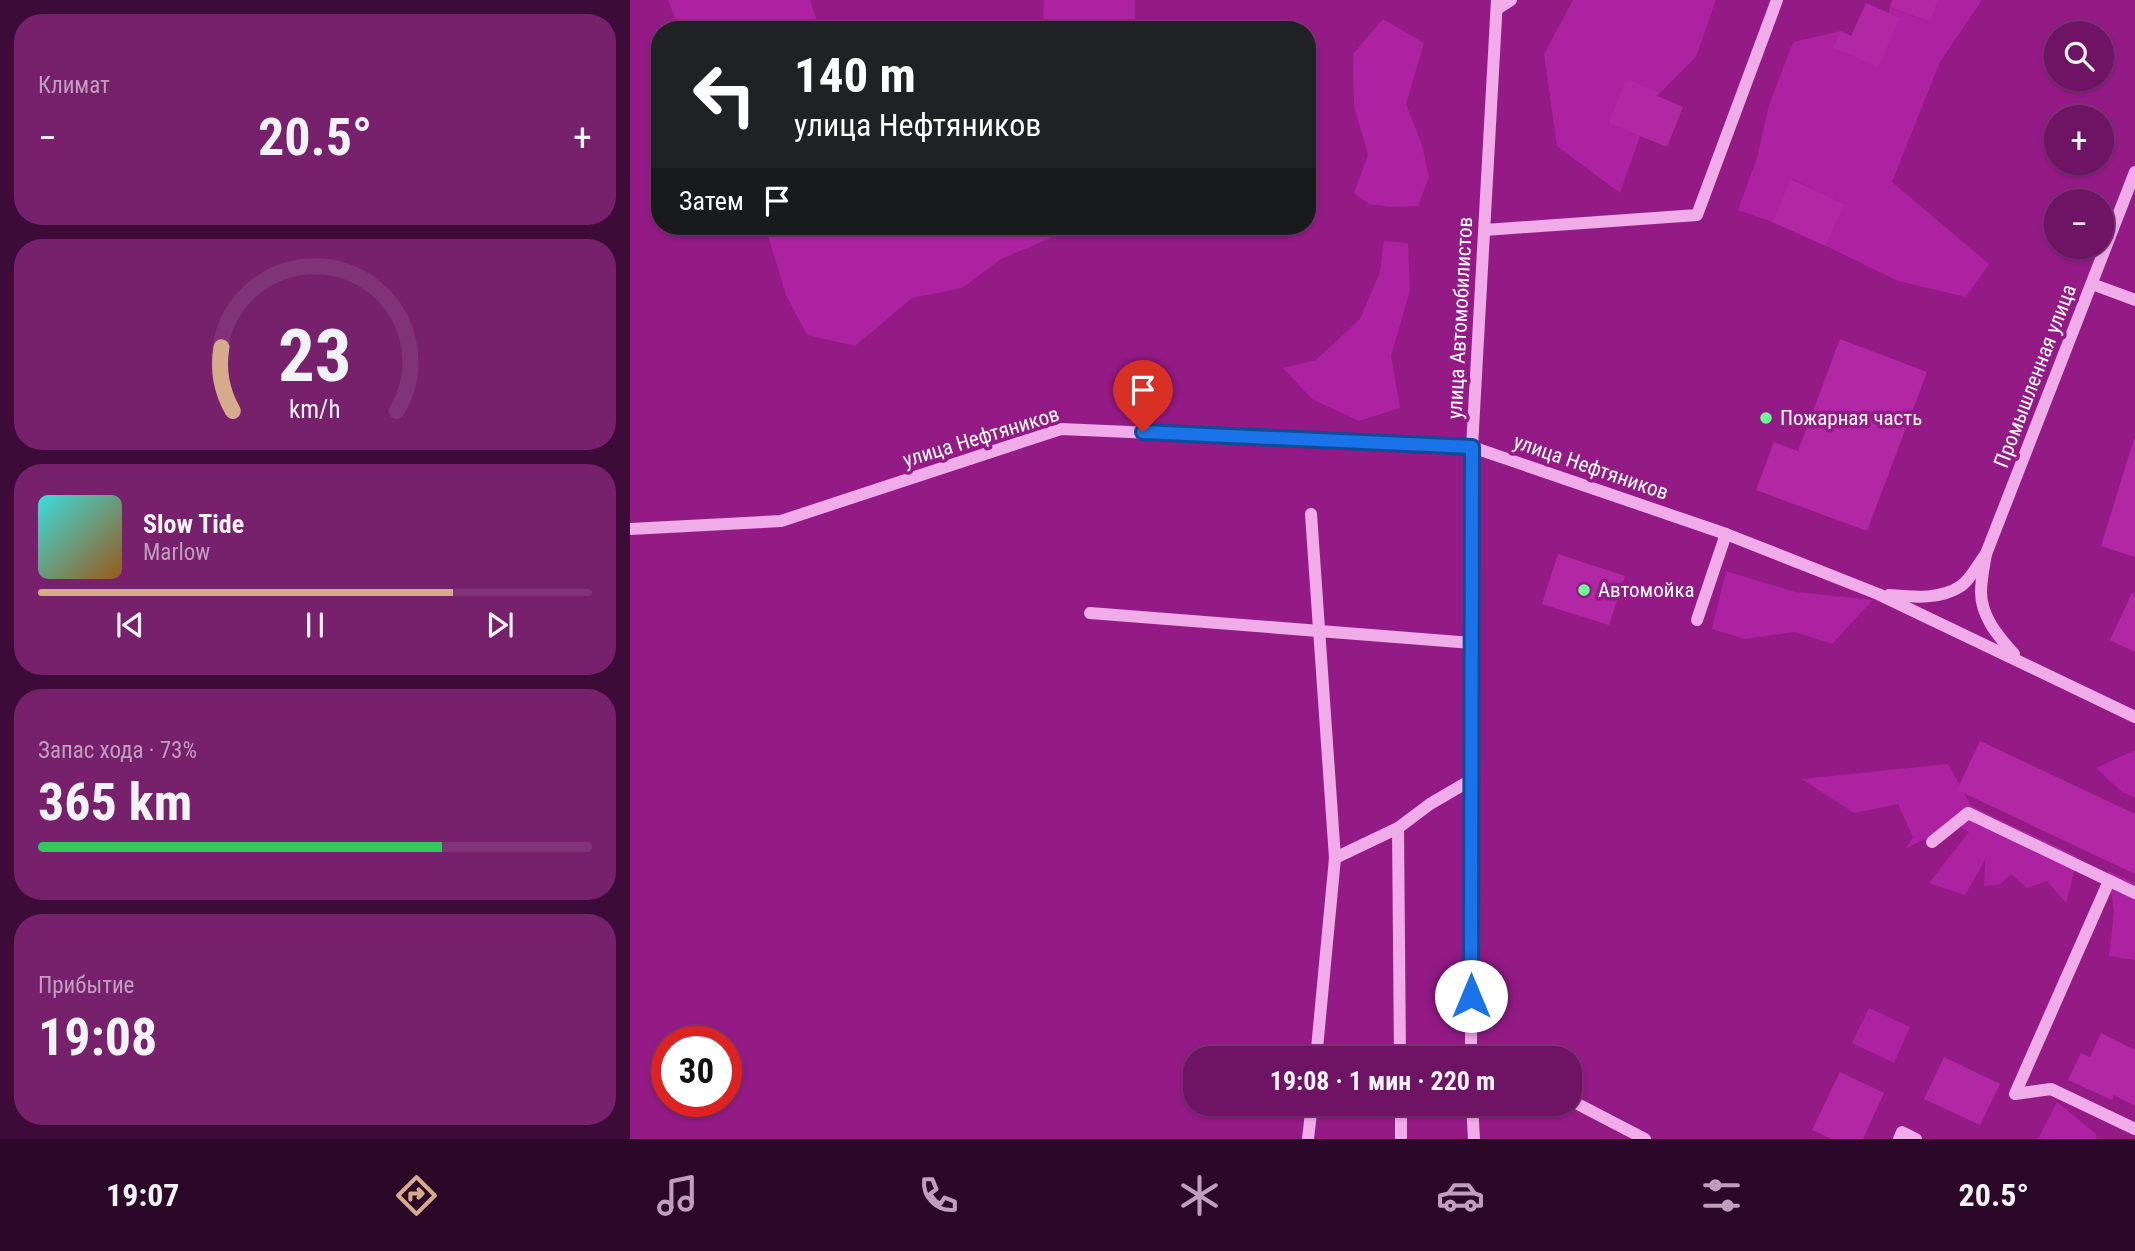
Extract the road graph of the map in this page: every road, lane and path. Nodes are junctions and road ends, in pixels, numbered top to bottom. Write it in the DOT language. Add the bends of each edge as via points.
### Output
graph roads {
  1 [pos="1511,0"];
  2 [pos="1777,0"];
  3 [pos="1497,4"];
  4 [pos="2135,172"];
  5 [pos="1485,230"];
  6 [pos="2092,284"];
  7 [pos="2135,300"];
  8 [pos="1472,447"];
  9 [pos="1311,514"];
  10 [pos="630,529"];
  11 [pos="1727,534"];
  12 [pos="1986,554"];
  13 [pos="1878,594"];
  14 [pos="1090,613"];
  15 [pos="1697,620"];
  16 [pos="1319,631"];
  17 [pos="1472,643"];
  18 [pos="2019,660"];
  19 [pos="2135,718"];
  20 [pos="1471,780"];
  21 [pos="1398,828"];
  22 [pos="1932,842"];
  23 [pos="1335,858"];
  24 [pos="2109,881"];
  25 [pos="2135,893"];
  26 [pos="1317,1046"];
  27 [pos="1400,1046"];
  28 [pos="1471,1046"];
  29 [pos="1582,1106"];
  30 [pos="1311,1116"];
  31 [pos="1401,1116"];
  32 [pos="1473,1116"];
  33 [pos="2135,1129"];
  34 [pos="1308,1139"];
  35 [pos="1401,1139"];
  36 [pos="1474,1139"];
  37 [pos="1645,1139"];
  38 [pos="1899,1139"];
  39 [pos="1916,1139"];
  1 -- 3 [label="street"];
  2 -- 5 [label="street" via="1697,215"];
  3 -- 5 [label="street, улица Автомобилистов"];
  4 -- 6 [label="street, Промышленная улица"];
  5 -- 8 [label="street, улица Автомобилистов"];
  6 -- 7 [label="street"];
  6 -- 12 [label="street, Промышленная улица"];
  8 -- 10 [label="street, улица Нефтяников" via="1061,429 781,521"];
  8 -- 11 [label="street, улица Нефтяников"];
  8 -- 17 [label="street, улица Автомобилистов"];
  9 -- 16 [label="street"];
  11 -- 13 [label="street, улица Нефтяников"];
  11 -- 15 [label="street"];
  12 -- 13 [label="street, Промышленная улица" via="1963,585 1947,593 1919,598"];
  12 -- 18 [label="street, Промышленная улица" via="1983,609"];
  13 -- 18 [label="street, улица Нефтяников"];
  14 -- 16 [label="street"];
  16 -- 17 [label="street"];
  16 -- 23 [label="street"];
  17 -- 20 [label="street, улица Автомобилистов"];
  18 -- 19 [label="street, улица Нефтяников"];
  20 -- 21 [label="street"];
  20 -- 28 [label="street, улица Автомобилистов"];
  21 -- 23 [label="street"];
  21 -- 27 [label="street"];
  22 -- 24 [label="street" via="1968,813"];
  23 -- 26 [label="street"];
  24 -- 25 [label="street"];
  24 -- 33 [label="street" via="2015,1094 2051,1089"];
  29 -- 37 [label="street"];
  30 -- 34 [label="street"];
  31 -- 35 [label="street"];
  32 -- 36 [label="street"];
  38 -- 39 [label="street" via="1902,1132"];
}
